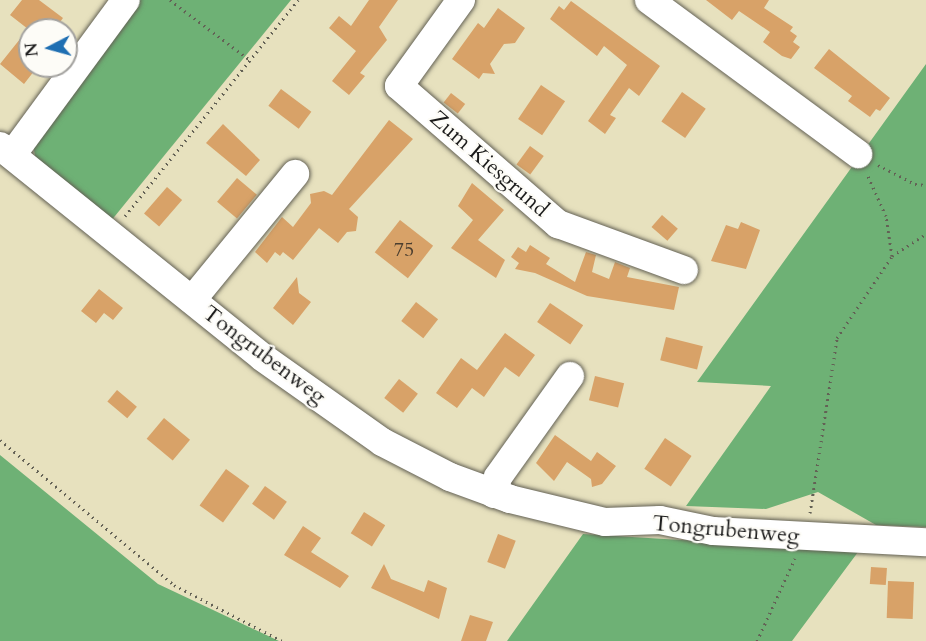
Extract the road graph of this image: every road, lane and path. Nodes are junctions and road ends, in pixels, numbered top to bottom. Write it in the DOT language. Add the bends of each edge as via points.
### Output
graph roads {
  1 [pos="126,0"];
  2 [pos="170,0"];
  3 [pos="298,0"];
  4 [pos="461,0"];
  5 [pos="649,0"];
  6 [pos="250,60"];
  7 [pos="6,151"];
  8 [pos="858,154"];
  9 [pos="295,174"];
  10 [pos="926,185"];
  11 [pos="110,234"];
  12 [pos="926,234"];
  13 [pos="892,256"];
  14 [pos="684,270"];
  15 [pos="192,300"];
  16 [pos="570,376"];
  17 [pos="0,440"];
  18 [pos="494,494"];
  19 [pos="804,537"];
  20 [pos="926,542"];
  21 [pos="282,641"];
  22 [pos="757,641"];
  1 -- 7 [label="street"];
  2 -- 6 [label="path"];
  3 -- 6 [label="path"];
  4 -- 14 [label="street, Zum Kiesgrund" via="399,86 558,224"];
  5 -- 8 [label="street"];
  6 -- 11 [label="path"];
  7 -- 11 [label="street, Tongrubenweg"];
  8 -- 10 [label="path" via="915,184"];
  8 -- 13 [label="path" via="886,216"];
  9 -- 15 [label="street, Tongrubenweg"];
  11 -- 15 [label="street, Tongrubenweg"];
  12 -- 13 [label="path"];
  13 -- 19 [label="path" via="837,338"];
  15 -- 18 [label="street, Tongrubenweg" via="262,357 382,442"];
  16 -- 18 [label="street" via="513,452 498,477"];
  17 -- 21 [label="path" via="174,585"];
  18 -- 19 [label="street, Tongrubenweg" via="605,522 660,520 713,531"];
  19 -- 20 [label="street, Tongrubenweg"];
  19 -- 22 [label="path"];
}
